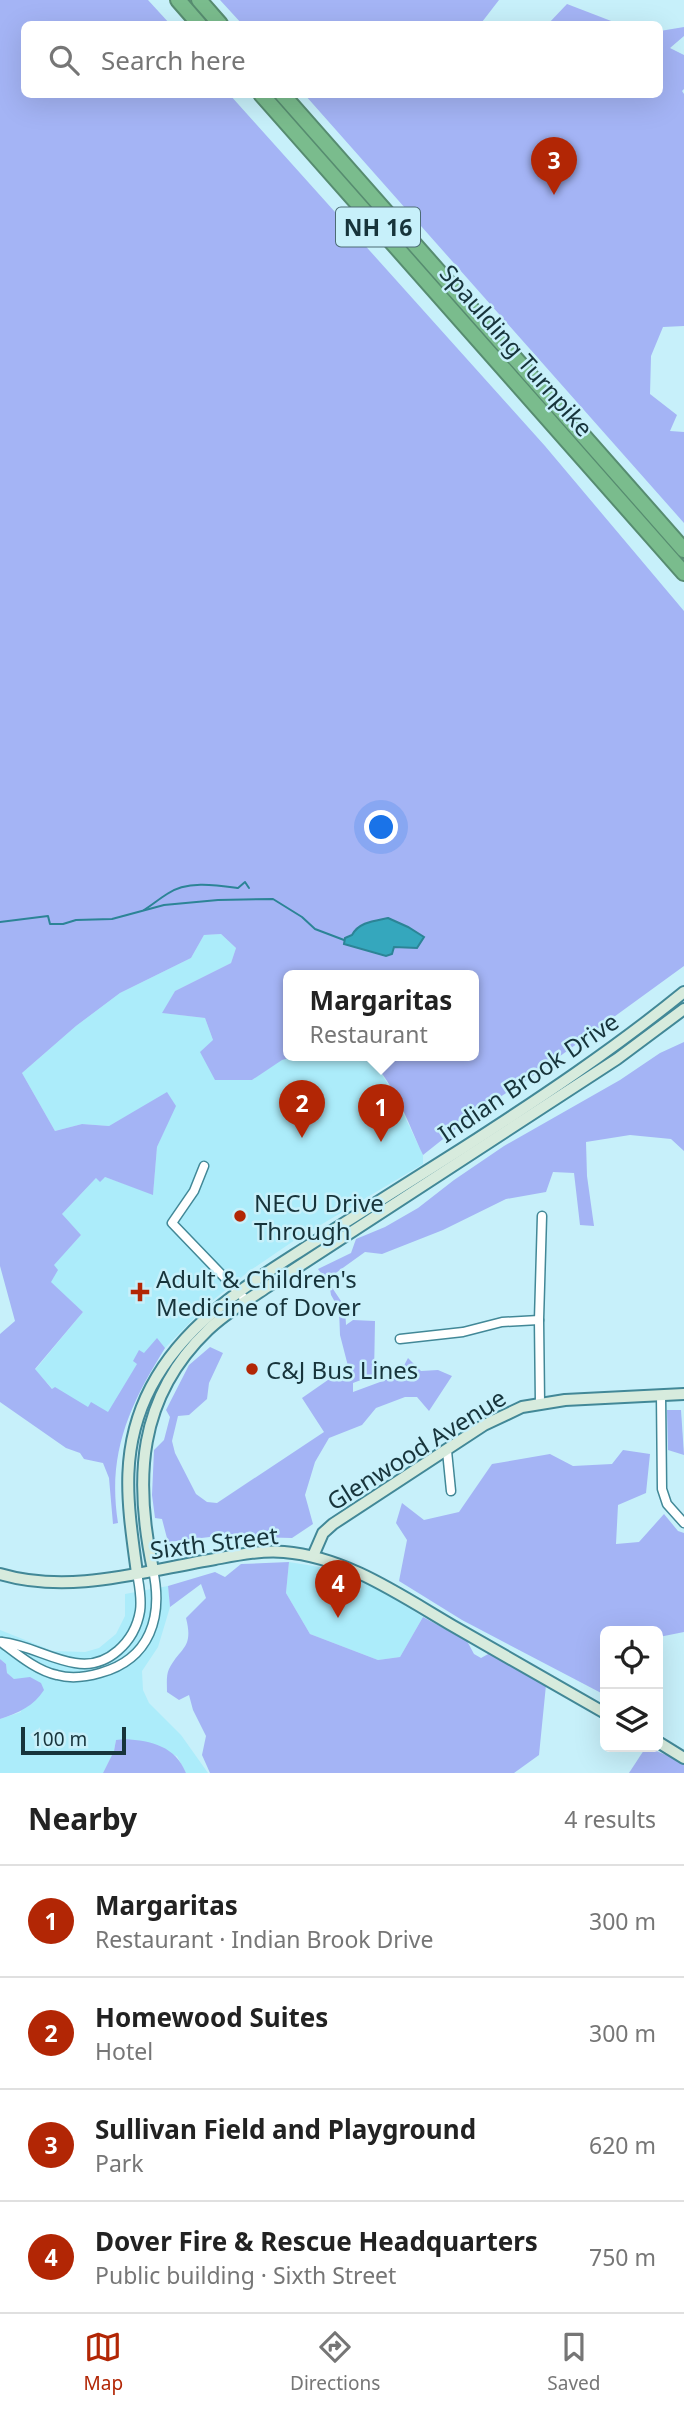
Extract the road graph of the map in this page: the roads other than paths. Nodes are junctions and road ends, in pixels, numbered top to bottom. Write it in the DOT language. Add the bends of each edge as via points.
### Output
graph roads {
  1 [pos="178,0"];
  2 [pos="199,0"];
  3 [pos="196,21"];
  4 [pos="217,21"];
  5 [pos="265,98"];
  6 [pos="286,98"];
  7 [pos="684,550"];
  8 [pos="684,573"];
  9 [pos="684,992"];
  10 [pos="684,1009"];
  11 [pos="204,1166"];
  12 [pos="542,1216"];
  13 [pos="239,1291"];
  14 [pos="247,1301"];
  15 [pos="539,1320"];
  16 [pos="400,1339"];
  17 [pos="684,1394"];
  18 [pos="661,1395"];
  19 [pos="540,1402"];
  20 [pos="447,1451"];
  21 [pos="451,1491"];
  22 [pos="684,1523"];
  23 [pos="313,1556"];
  24 [pos="153,1570"];
  25 [pos="137,1573"];
  26 [pos="0,1574"];
  27 [pos="1,1642"];
  28 [pos="600,1710"];
  29 [pos="663,1745"];
  30 [pos="684,1758"];
  1 -- 3 [label="highway"];
  2 -- 4 [label="highway"];
  5 -- 8 [label="highway, Spaulding Turnpike / NH 16"];
  6 -- 7 [label="highway, Spaulding Turnpike / NH 16"];
  9 -- 13 [label="main road, Indian Brook Drive" via="573,1076"];
  10 -- 14 [label="main road, Indian Brook Drive" via="617,1059"];
  11 -- 13 [label="street" via="194,1191 172,1223"];
  12 -- 15 [label="street"];
  13 -- 14 [label="street"];
  13 -- 25 [label="main road, Indian Brook Drive" via="175,1351 152,1384 137,1420 127,1487"];
  14 -- 24 [label="main road, Indian Brook Drive" via="189,1350 152,1421 141,1483"];
  15 -- 16 [label="street"];
  15 -- 19 [label="street"];
  17 -- 18 [label="main road, Glenwood Avenue"];
  18 -- 19 [label="main road, Glenwood Avenue"];
  18 -- 22 [label="street" via="662,1489 667,1504"];
  19 -- 20 [label="main road, Glenwood Avenue" via="503,1415"];
  20 -- 21 [label="street"];
  20 -- 23 [label="main road, Glenwood Avenue" via="327,1529"];
  23 -- 24 [label="main road, Sixth Street" via="263,1552"];
  23 -- 28 [label="main road, Sixth Street" via="365,1576"];
  24 -- 25 [label="main road, Sixth Street"];
  24 -- 27 [label="street" via="158,1601 153,1625 141,1648 112,1669 75,1677 57,1675"];
  25 -- 26 [label="main road, Sixth Street" via="68,1583"];
  25 -- 27 [label="street" via="141,1603 136,1623 123,1647 107,1657 75,1663"];
  29 -- 30 [label="main road"];
}
